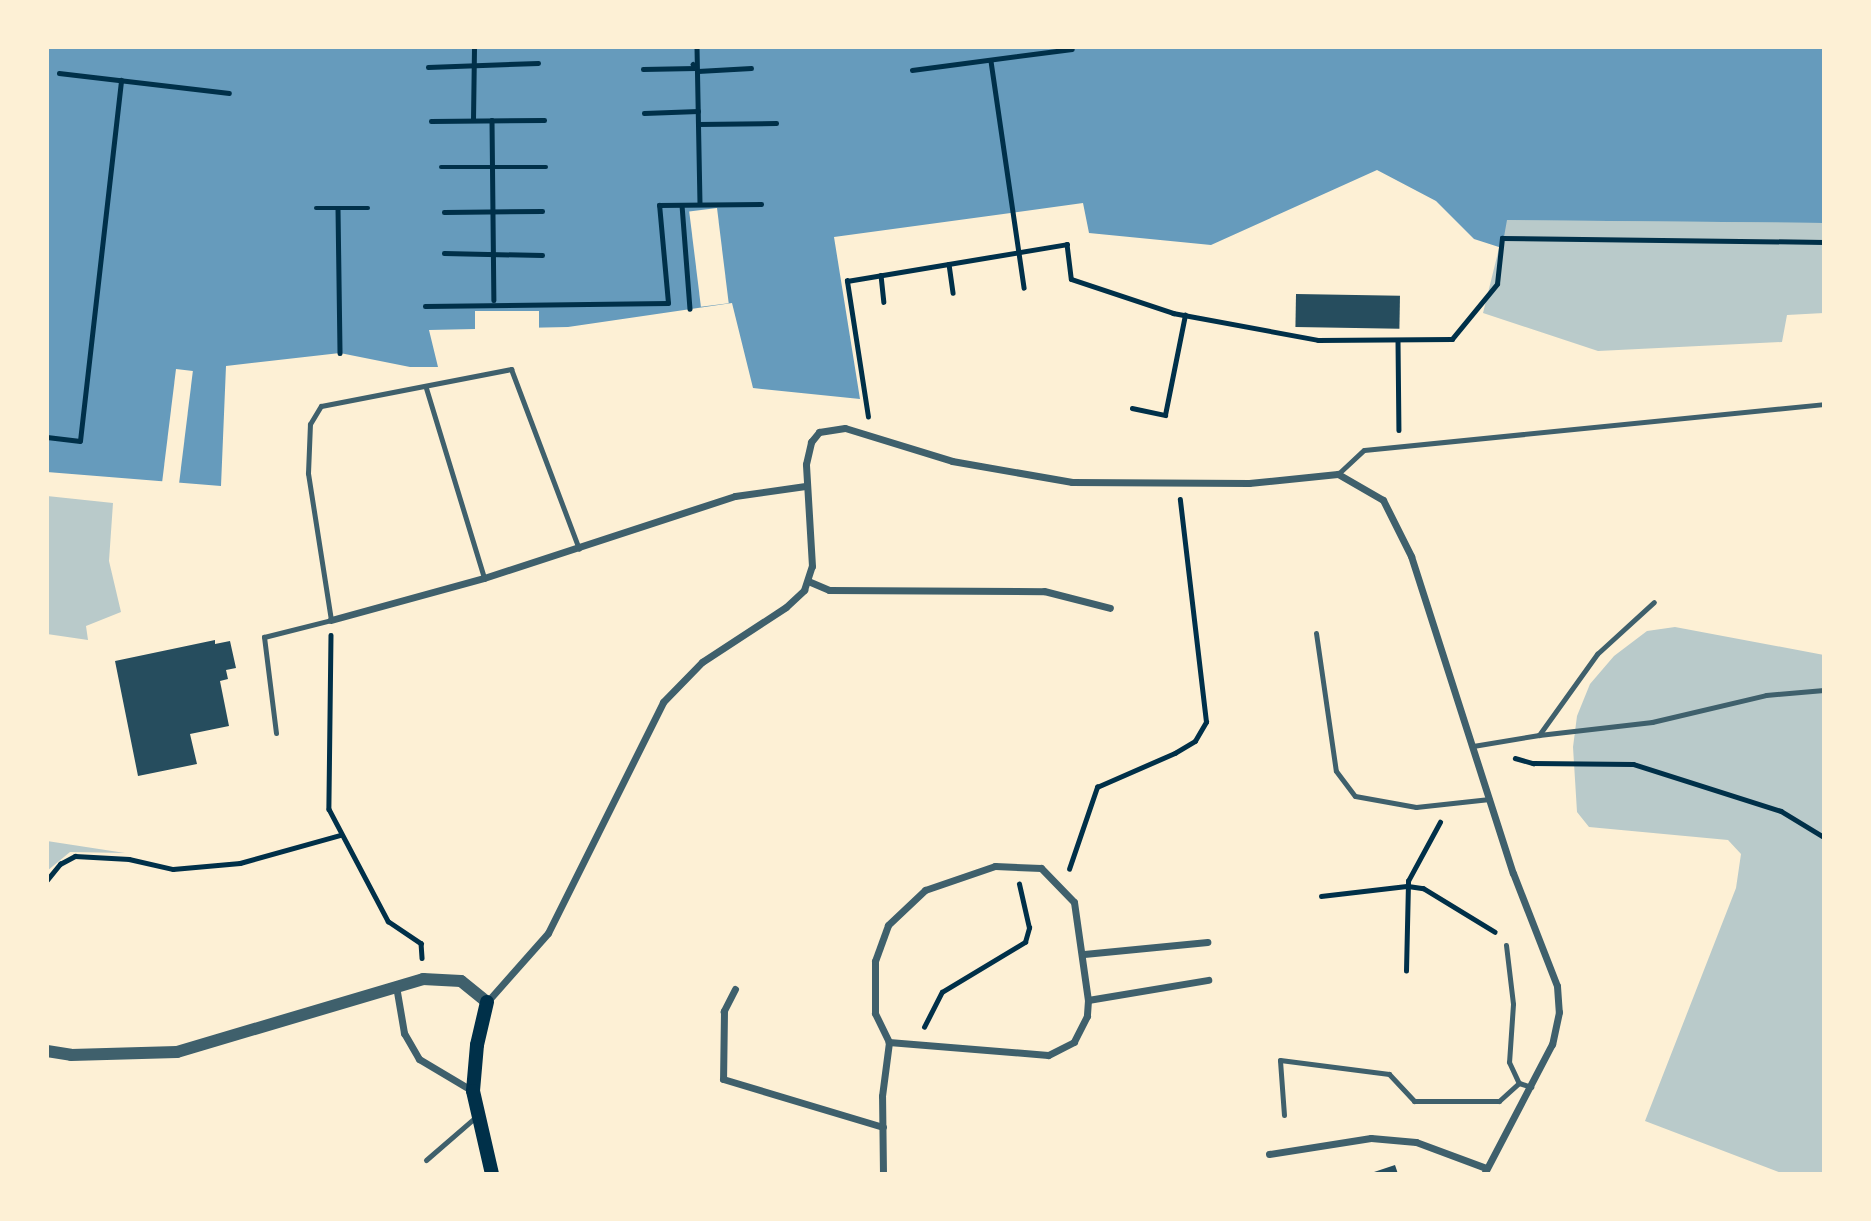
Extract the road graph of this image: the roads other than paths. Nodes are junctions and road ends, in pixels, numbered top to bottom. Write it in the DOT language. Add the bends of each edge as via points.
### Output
graph roads {
  1 [pos="426,388"];
  2 [pos="1824,404"];
  3 [pos="1338,474"];
  4 [pos="805,486"];
  5 [pos="579,549"];
  6 [pos="484,579"];
  7 [pos="808,581"];
  8 [pos="1654,602"];
  9 [pos="1110,608"];
  10 [pos="331,620"];
  11 [pos="1316,634"];
  12 [pos="1824,690"];
  13 [pos="276,733"];
  14 [pos="1539,735"];
  15 [pos="1473,746"];
  16 [pos="1490,799"];
  17 [pos="1207,942"];
  18 [pos="1506,945"];
  19 [pos="1084,954"];
  20 [pos="1208,980"];
  21 [pos="396,986"];
  22 [pos="736,989"];
  23 [pos="1088,1000"];
  24 [pos="487,1002"];
  25 [pos="889,1042"];
  26 [pos="47,1051"];
  27 [pos="1520,1083"];
  28 [pos="1531,1087"];
  29 [pos="473,1091"];
  30 [pos="1284,1115"];
  31 [pos="477,1116"];
  32 [pos="883,1127"];
  33 [pos="1269,1154"];
  34 [pos="426,1160"];
  35 [pos="1485,1171"];
  36 [pos="492,1174"];
  37 [pos="883,1174"];
  1 -- 5 [label="lane" via="506,369 516,372"];
  1 -- 6 [label="lane"];
  1 -- 10 [label="lane" via="321,407 314,413 307,473"];
  2 -- 3 [label="lane" via="1364,450"];
  3 -- 4 [label="street" via="1249,483 1109,485 952,461 845,428 819,432 808,452"];
  3 -- 15 [label="street" via="1383,500 1410,556"];
  4 -- 5 [label="street" via="735,496"];
  4 -- 7 [label="street" via="812,545"];
  5 -- 6 [label="street"];
  6 -- 10 [label="street"];
  7 -- 9 [label="street" via="829,590 1044,591"];
  7 -- 24 [label="street" via="798,598 702,662 663,702 548,933"];
  8 -- 14 [label="lane" via="1597,653"];
  10 -- 13 [label="lane" via="264,637"];
  11 -- 16 [label="lane" via="1336,771 1355,796 1440,807"];
  12 -- 14 [label="lane" via="1766,695 1652,723"];
  14 -- 15 [label="lane"];
  15 -- 16 [label="street"];
  16 -- 28 [label="street" via="1557,986 1559,1012 1552,1044"];
  17 -- 19 [label="street"];
  18 -- 27 [label="lane" via="1513,1003 1509,1062"];
  19 -- 23 [label="street"];
  19 -- 25 [label="street" via="1074,902 1041,868 995,866 925,890 888,925 875,961 875,1013"];
  20 -- 23 [label="street"];
  21 -- 24 [label="street" via="423,979 461,981"];
  21 -- 26 [label="street" via="177,1052 71,1055"];
  21 -- 29 [label="street" via="404,1033 419,1059"];
  22 -- 32 [label="street" via="724,1012 723,1079"];
  23 -- 25 [label="street" via="1087,1016 1074,1042 1048,1055"];
  24 -- 29 [label="main road"];
  25 -- 32 [label="street"];
  27 -- 28 [label="lane"];
  27 -- 30 [label="lane" via="1499,1101 1414,1101 1389,1074 1280,1060"];
  28 -- 35 [label="street"];
  29 -- 31 [label="main road"];
  31 -- 34 [label="lane"];
  31 -- 36 [label="main road"];
  32 -- 37 [label="street"];
  33 -- 35 [label="street" via="1371,1138 1416,1142"];
}
